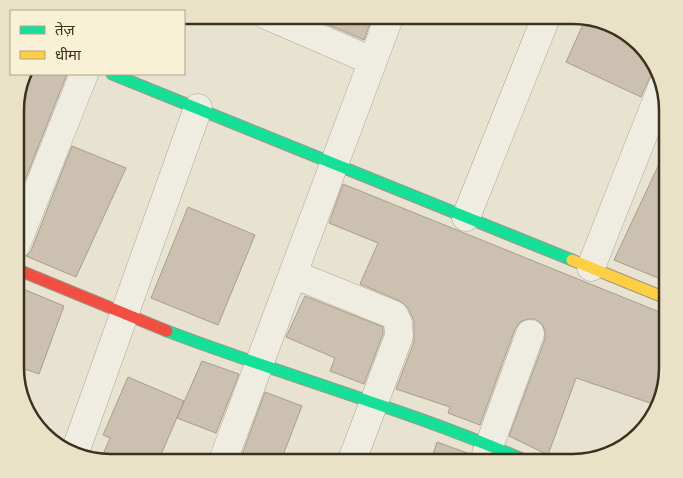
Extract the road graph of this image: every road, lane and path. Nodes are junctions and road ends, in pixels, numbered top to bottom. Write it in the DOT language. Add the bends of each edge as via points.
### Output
graph roads {
  1 [pos="287,24"];
  2 [pos="386,24"];
  3 [pos="543,24"];
  4 [pos="372,61"];
  5 [pos="84,75"];
  6 [pos="115,75"];
  7 [pos="658,98"];
  8 [pos="198,108"];
  9 [pos="334,163"];
  10 [pos="466,217"];
  11 [pos="24,224"];
  12 [pos="590,267"];
  13 [pos="24,272"];
  14 [pos="293,274"];
  15 [pos="659,295"];
  16 [pos="124,315"];
  17 [pos="530,334"];
  18 [pos="259,365"];
  19 [pos="373,404"];
  20 [pos="77,448"];
  21 [pos="225,454"];
  22 [pos="354,454"];
  23 [pos="487,454"];
  1 -- 4 [label="street"];
  2 -- 4 [label="street"];
  3 -- 10 [label="street"];
  4 -- 9 [label="street"];
  5 -- 11 [label="street"];
  6 -- 8 [label="street"];
  7 -- 12 [label="street"];
  8 -- 9 [label="street"];
  8 -- 16 [label="street"];
  9 -- 10 [label="street"];
  9 -- 14 [label="street"];
  10 -- 12 [label="street"];
  12 -- 15 [label="street"];
  13 -- 16 [label="street"];
  14 -- 18 [label="street"];
  14 -- 19 [label="street" via="394,315 399,336"];
  16 -- 18 [label="street"];
  16 -- 20 [label="street"];
  17 -- 23 [label="street"];
  18 -- 19 [label="street"];
  18 -- 21 [label="street"];
  19 -- 22 [label="street"];
  19 -- 23 [label="street"];
}
